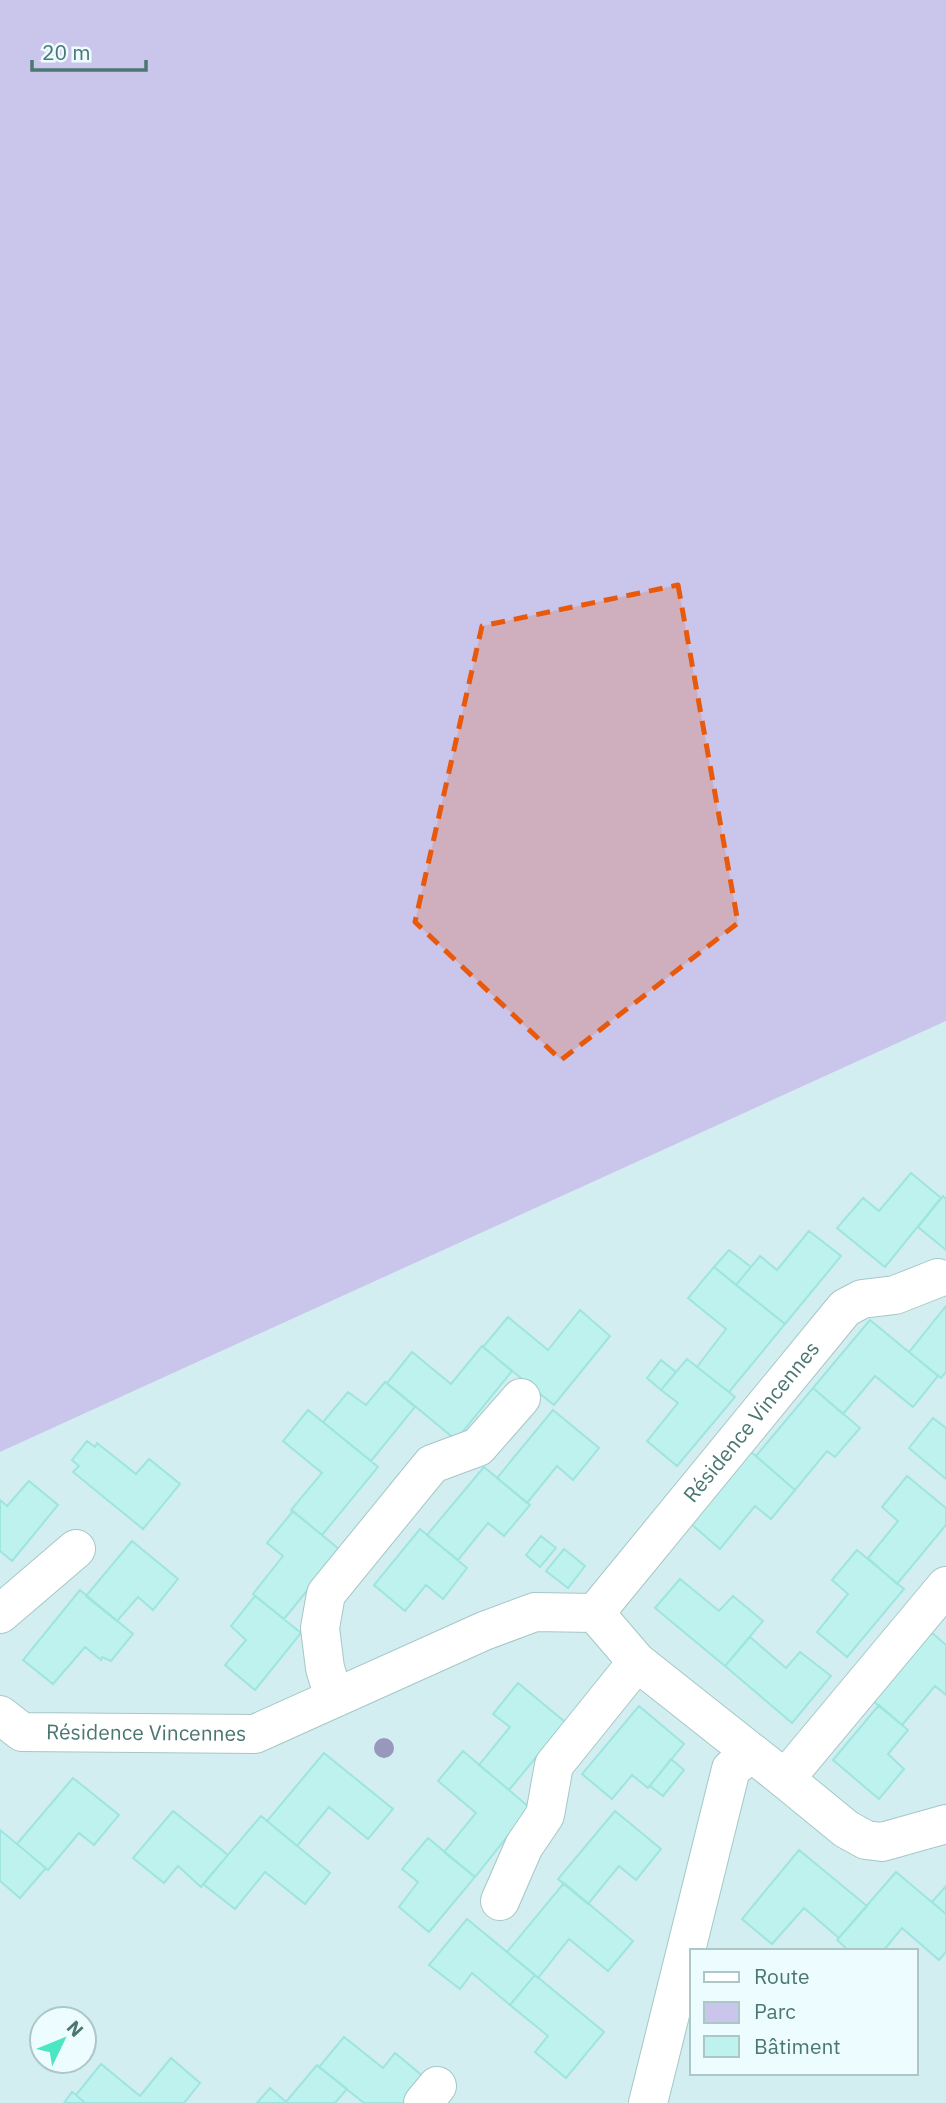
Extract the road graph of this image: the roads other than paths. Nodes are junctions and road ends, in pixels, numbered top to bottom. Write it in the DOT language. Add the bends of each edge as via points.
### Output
graph roads {
  1 [pos="938,1278"];
  2 [pos="521,1398"];
  3 [pos="76,1549"];
  4 [pos="946,1586"];
  5 [pos="0,1614"];
  6 [pos="595,1614"];
  7 [pos="637,1662"];
  8 [pos="334,1698"];
  9 [pos="0,1715"];
  10 [pos="752,1754"];
  11 [pos="785,1779"];
  12 [pos="946,1825"];
  13 [pos="500,1901"];
  14 [pos="649,2103"];
  1 -- 6 [label="street, Résidence Vincennes" via="845,1308"];
  2 -- 8 [label="street" via="478,1447 432,1464 326,1594 320,1628"];
  3 -- 5 [label="street"];
  4 -- 11 [label="street"];
  6 -- 7 [label="street"];
  6 -- 8 [label="street, Résidence Vincennes" via="535,1612"];
  7 -- 10 [label="street"];
  7 -- 13 [label="street" via="554,1765 545,1815 524,1846"];
  8 -- 9 [label="street, Résidence Vincennes" via="255,1734 22,1732"];
  10 -- 11 [label="street"];
  10 -- 14 [label="street" via="731,1769"];
  11 -- 12 [label="street" via="866,1840 882,1842"];
}
